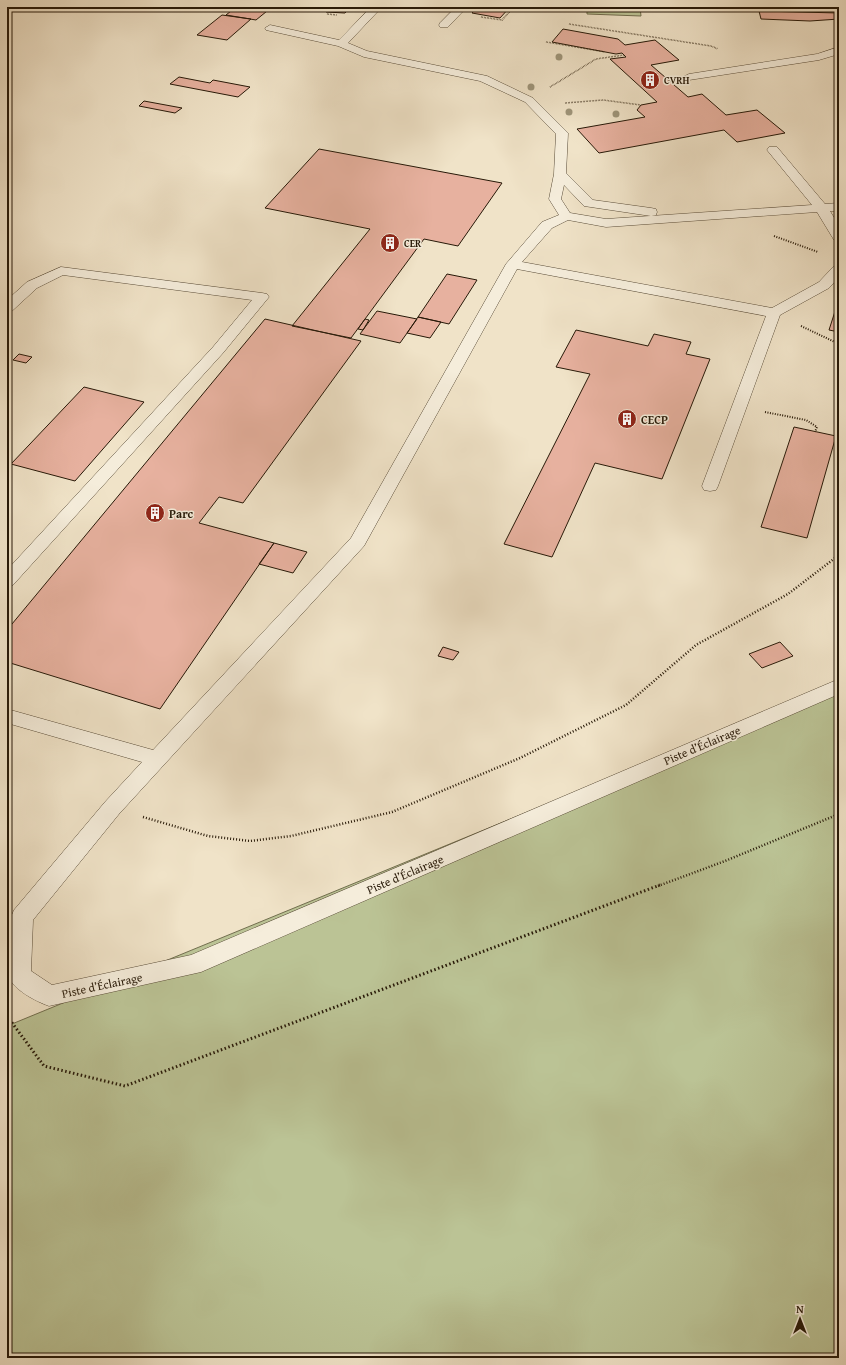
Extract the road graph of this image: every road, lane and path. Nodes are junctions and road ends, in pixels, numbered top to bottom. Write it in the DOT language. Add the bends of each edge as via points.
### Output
graph roads {
  1 [pos="376,7"];
  2 [pos="514,7"];
  3 [pos="459,10"];
  4 [pos="569,24"];
  5 [pos="444,25"];
  6 [pos="270,28"];
  7 [pos="546,42"];
  8 [pos="341,44"];
  9 [pos="839,50"];
  10 [pos="605,52"];
  11 [pos="624,55"];
  12 [pos="758,67"];
  13 [pos="689,77"];
  14 [pos="533,103"];
  15 [pos="641,105"];
  16 [pos="773,150"];
  17 [pos="560,174"];
  18 [pos="839,207"];
  19 [pos="821,208"];
  20 [pos="566,216"];
  21 [pos="686,218"];
  22 [pos="767,234"];
  23 [pos="839,237"];
  24 [pos="825,254"];
  25 [pos="513,264"];
  26 [pos="839,268"];
  27 [pos="7,308"];
  28 [pos="774,314"];
  29 [pos="839,344"];
  30 [pos="740,406"];
  31 [pos="815,432"];
  32 [pos="710,486"];
  33 [pos="839,555"];
  34 [pos="7,581"];
  35 [pos="839,686"];
  36 [pos="7,716"];
  37 [pos="157,759"];
  38 [pos="112,808"];
  39 [pos="839,814"];
  40 [pos="7,1016"];
  1 -- 8 [label="lane"];
  2 -- 3 [label="path" via="502,20"];
  3 -- 5 [label="lane"];
  4 -- 12 [label="path" via="711,46 744,58"];
  6 -- 8 [label="lane"];
  7 -- 10 [label="path"];
  8 -- 14 [label="lane" via="364,54 483,78"];
  9 -- 12 [label="lane" via="819,57"];
  11 -- 14 [label="path" via="596,59"];
  12 -- 13 [label="lane"];
  14 -- 15 [label="path" via="614,100"];
  14 -- 17 [label="lane" via="562,133"];
  16 -- 19 [label="lane"];
  17 -- 20 [label="lane" via="555,199"];
  17 -- 21 [label="lane" via="589,202"];
  18 -- 19 [label="lane"];
  19 -- 21 [label="lane"];
  19 -- 23 [label="lane"];
  20 -- 21 [label="lane" via="606,223"];
  20 -- 25 [label="lane" via="547,225"];
  22 -- 24 [label="path"];
  25 -- 28 [label="lane"];
  25 -- 37 [label="lane" via="358,542"];
  26 -- 28 [label="lane" via="824,286"];
  27 -- 34 [label="lane" via="32,285 61,271 262,297 218,350"];
  28 -- 29 [label="path"];
  28 -- 30 [label="lane"];
  30 -- 31 [label="path" via="806,420 817,427"];
  30 -- 32 [label="lane"];
  33 -- 38 [label="path" via="788,594 696,645 626,704 520,758 392,812 291,836 250,841 208,836"];
  35 -- 38 [label="lane, Piste d’Éclairage" via="193,965 49,996 19,976 22,917"];
  36 -- 37 [label="lane"];
  37 -- 38 [label="lane"];
  39 -- 40 [label="path" via="725,861 125,1086 44,1066"];
}
